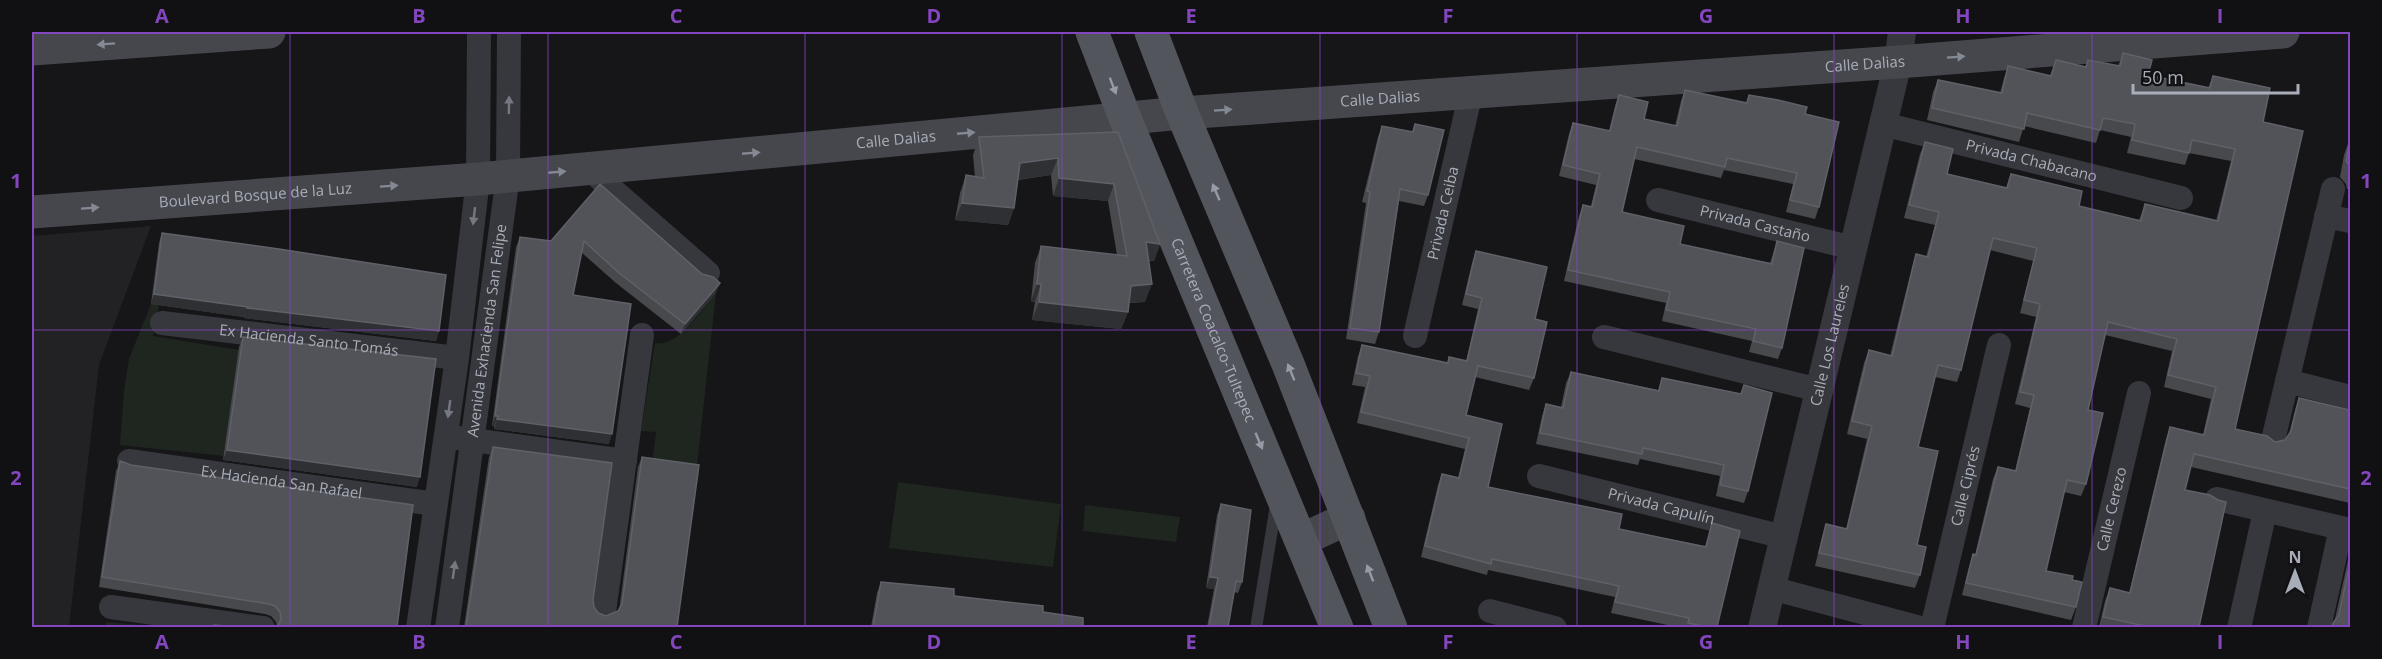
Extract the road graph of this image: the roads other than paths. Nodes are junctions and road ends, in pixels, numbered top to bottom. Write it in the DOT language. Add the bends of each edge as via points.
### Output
graph roads {
  1 [pos="269,32"];
  2 [pos="479,32"];
  3 [pos="509,32"];
  4 [pos="1092,32"];
  5 [pos="1151,32"];
  6 [pos="1916,32"];
  7 [pos="2283,32"];
  8 [pos="1900,47"];
  9 [pos="32,49"];
  10 [pos="1471,92"];
  11 [pos="1182,113"];
  12 [pos="1125,118"];
  13 [pos="1883,124"];
  14 [pos="589,169"];
  15 [pos="493,178"];
  16 [pos="2333,189"];
  17 [pos="2181,198"];
  18 [pos="1658,200"];
  19 [pos="32,212"];
  20 [pos="2326,216"];
  21 [pos="2350,221"];
  22 [pos="1853,248"];
  23 [pos="708,273"];
  24 [pos="162,323"];
  25 [pos="642,335"];
  26 [pos="1415,336"];
  27 [pos="1604,337"];
  28 [pos="1999,345"];
  29 [pos="457,358"];
  30 [pos="2287,381"];
  31 [pos="1819,390"];
  32 [pos="2139,393"];
  33 [pos="2350,397"];
  34 [pos="445,436"];
  35 [pos="472,440"];
  36 [pos="2273,440"];
  37 [pos="129,461"];
  38 [pos="625,461"];
  39 [pos="1539,476"];
  40 [pos="1279,489"];
  41 [pos="2217,500"];
  42 [pos="435,504"];
  43 [pos="2265,511"];
  44 [pos="1349,518"];
  45 [pos="2346,529"];
  46 [pos="1784,537"];
  47 [pos="1301,540"];
  48 [pos="1771,588"];
  49 [pos="111,607"];
  50 [pos="1490,611"];
  51 [pos="604,612"];
  52 [pos="263,627"];
  53 [pos="418,627"];
  54 [pos="447,627"];
  55 [pos="1256,627"];
  56 [pos="1337,627"];
  57 [pos="1391,627"];
  58 [pos="1555,627"];
  59 [pos="1762,627"];
  60 [pos="1921,627"];
  61 [pos="1932,627"];
  62 [pos="2084,627"];
  63 [pos="2239,627"];
  64 [pos="2319,627"];
  1 -- 9 [label="main road, one-way"];
  2 -- 15 [label="street, Avenida Exhacienda San Felipe"];
  15 -- 3 [label="street, Avenida Exhacienda San Felipe, one-way"];
  4 -- 12 [label="main road, Carretera Coacalco-Tultepec, one-way"];
  5 -- 11 [label="main road"];
  6 -- 8 [label="street, Calle Los Laureles"];
  8 -- 7 [label="main road, Calle Dalias, one-way"];
  8 -- 10 [label="main road, Calle Dalias"];
  8 -- 13 [label="street, Calle Los Laureles"];
  11 -- 10 [label="main road, Calle Dalias, one-way"];
  10 -- 26 [label="street, Privada Ceiba"];
  11 -- 12 [label="main road, Calle Dalias"];
  44 -- 11 [label="main road, one-way"];
  14 -- 12 [label="main road, Calle Dalias, one-way"];
  12 -- 40 [label="main road, Carretera Coacalco-Tultepec, one-way"];
  13 -- 17 [label="street, Privada Chabacano"];
  13 -- 22 [label="street, Calle Los Laureles"];
  15 -- 14 [label="main road, Calle Dalias, one-way"];
  14 -- 23 [label="street"];
  19 -- 15 [label="main road, Boulevard Bosque de la Luz, one-way"];
  15 -- 29 [label="street, Avenida Exhacienda San Felipe, one-way"];
  15 -- 35 [label="street, Avenida Exhacienda San Felipe"];
  16 -- 20 [label="street"];
  18 -- 22 [label="street, Privada Castaño"];
  20 -- 21 [label="street"];
  20 -- 30 [label="street"];
  22 -- 31 [label="street, Calle Los Laureles"];
  24 -- 29 [label="street, Ex Hacienda Santo Tomás"];
  25 -- 38 [label="street"];
  27 -- 31 [label="street"];
  28 -- 61 [label="street, Calle Ciprés"];
  29 -- 34 [label="street, Avenida Exhacienda San Felipe, one-way"];
  30 -- 33 [label="street"];
  30 -- 36 [label="street"];
  31 -- 46 [label="street, Calle Los Laureles"];
  32 -- 62 [label="street, Calle Cerezo"];
  34 -- 35 [label="street"];
  34 -- 42 [label="street, Avenida Exhacienda San Felipe"];
  35 -- 38 [label="street"];
  54 -- 35 [label="street, Avenida Exhacienda San Felipe, one-way"];
  37 -- 42 [label="street, Ex Hacienda San Rafael"];
  38 -- 51 [label="street"];
  39 -- 46 [label="street, Privada Capulín"];
  40 -- 47 [label="main road, Carretera Coacalco-Tultepec"];
  40 -- 55 [label="lane"];
  41 -- 43 [label="street"];
  42 -- 53 [label="street, Avenida Exhacienda San Felipe"];
  43 -- 45 [label="street"];
  43 -- 63 [label="street"];
  44 -- 47 [label="main road"];
  57 -- 44 [label="main road, one-way"];
  45 -- 64 [label="street"];
  46 -- 48 [label="street, Calle Los Laureles"];
  47 -- 56 [label="main road, Carretera Coacalco-Tultepec"];
  48 -- 59 [label="street, Calle Los Laureles"];
  48 -- 60 [label="street"];
  49 -- 52 [label="street"];
  50 -- 58 [label="street"];
}
